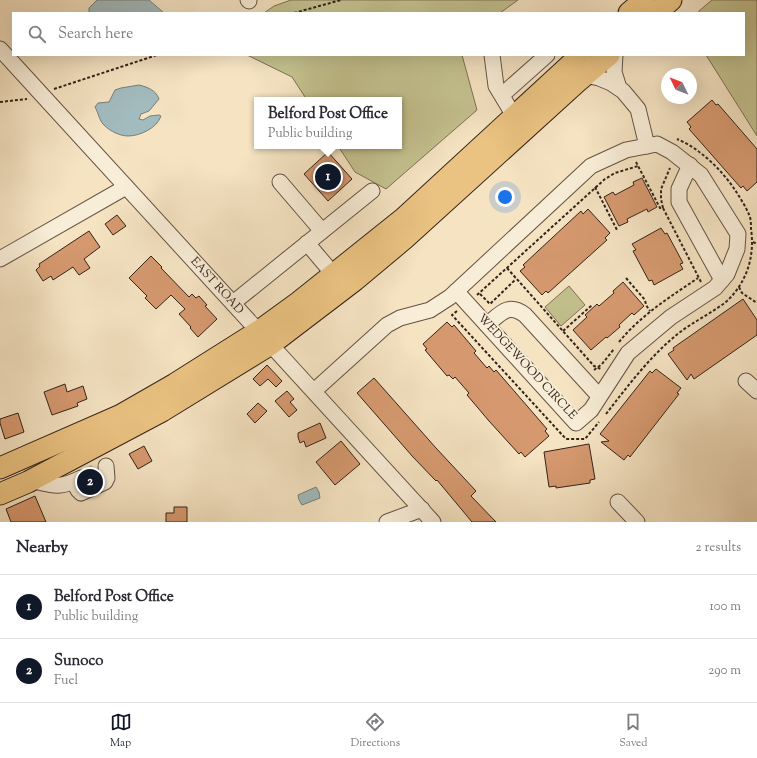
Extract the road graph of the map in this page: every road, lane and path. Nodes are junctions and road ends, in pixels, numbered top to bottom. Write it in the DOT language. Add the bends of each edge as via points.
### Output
graph roads {
  1 [pos="341,0"];
  2 [pos="644,0"];
  3 [pos="670,0"];
  4 [pos="298,12"];
  5 [pos="630,12"];
  6 [pos="657,12"];
  7 [pos="0,49"];
  8 [pos="155,56"];
  9 [pos="492,56"];
  10 [pos="547,56"];
  11 [pos="604,56"];
  12 [pos="615,56"];
  13 [pos="571,63"];
  14 [pos="619,88"];
  15 [pos="51,90"];
  16 [pos="502,95"];
  17 [pos="30,98"];
  18 [pos="0,102"];
  19 [pos="514,116"];
  20 [pos="673,137"];
  21 [pos="642,151"];
  22 [pos="670,163"];
  23 [pos="690,165"];
  24 [pos="638,166"];
  25 [pos="280,182"];
  26 [pos="126,187"];
  27 [pos="596,188"];
  28 [pos="372,191"];
  29 [pos="663,208"];
  30 [pos="617,230"];
  31 [pos="322,231"];
  32 [pos="753,242"];
  33 [pos="307,243"];
  34 [pos="757,244"];
  35 [pos="0,259"];
  36 [pos="507,268"];
  37 [pos="334,275"];
  38 [pos="626,278"];
  39 [pos="516,279"];
  40 [pos="722,280"];
  41 [pos="739,287"];
  42 [pos="475,290"];
  43 [pos="456,291"];
  44 [pos="479,293"];
  45 [pos="708,293"];
  46 [pos="475,296"];
  47 [pos="233,302"];
  48 [pos="757,303"];
  49 [pos="592,305"];
  50 [pos="462,307"];
  51 [pos="650,311"];
  52 [pos="486,325"];
  53 [pos="563,331"];
  54 [pos="265,338"];
  55 [pos="611,378"];
  56 [pos="746,381"];
  57 [pos="314,391"];
  58 [pos="757,391"];
  59 [pos="599,396"];
  60 [pos="604,416"];
  61 [pos="599,421"];
  62 [pos="106,441"];
  63 [pos="0,468"];
  64 [pos="31,480"];
  65 [pos="0,494"];
  66 [pos="618,502"];
  67 [pos="422,509"];
  68 [pos="387,522"];
  69 [pos="433,522"];
  70 [pos="637,522"];
  1 -- 4 [label="path"];
  2 -- 5 [label="highway"];
  3 -- 6 [label="highway"];
  7 -- 26 [label="street, EAST ROAD"];
  8 -- 15 [label="path"];
  9 -- 16 [label="street" via="496,86"];
  10 -- 16 [label="street"];
  11 -- 13 [label="highway"];
  12 -- 14 [label="street" via="614,72"];
  13 -- 14 [label="street"];
  13 -- 19 [label="highway"];
  13 -- 54 [label="highway" via="404,240 355,280"];
  14 -- 21 [label="street" via="638,109"];
  16 -- 19 [label="street"];
  17 -- 18 [label="path"];
  19 -- 37 [label="highway" via="404,218"];
  20 -- 32 [label="path" via="704,154 730,182 750,218"];
  21 -- 23 [label="street, WEDGEWOOD CIRCLE" via="657,144"];
  21 -- 24 [label="path" via="636,161"];
  21 -- 43 [label="street, WEDGEWOOD CIRCLE" via="626,150 591,166"];
  22 -- 29 [label="path" via="661,189"];
  23 -- 40 [label="street" via="679,189 679,202"];
  23 -- 40 [label="street, WEDGEWOOD CIRCLE" via="701,175 738,234 737,249"];
  24 -- 27 [label="path" via="605,178"];
  24 -- 29 [label="path" via="660,208"];
  25 -- 31 [label="street"];
  26 -- 35 [label="street"];
  26 -- 47 [label="street, EAST ROAD"];
  27 -- 30 [label="path"];
  27 -- 36 [label="path"];
  28 -- 31 [label="street"];
  29 -- 45 [label="path"];
  31 -- 33 [label="street"];
  32 -- 34 [label="path"];
  32 -- 41 [label="path" via="748,270"];
  33 -- 37 [label="street"];
  33 -- 47 [label="street"];
  36 -- 39 [label="path"];
  36 -- 44 [label="path"];
  37 -- 54 [label="highway"];
  38 -- 51 [label="path" via="646,300"];
  39 -- 44 [label="path" via="490,304"];
  39 -- 53 [label="path"];
  40 -- 45 [label="street, WEDGEWOOD CIRCLE"];
  41 -- 48 [label="path" via="742,293"];
  41 -- 60 [label="path" via="727,301 676,335 657,352"];
  42 -- 44 [label="path"];
  43 -- 52 [label="street, WEDGEWOOD CIRCLE"];
  43 -- 57 [label="street, WEDGEWOOD CIRCLE" via="430,310 387,324"];
  44 -- 46 [label="path"];
  45 -- 55 [label="street, WEDGEWOOD CIRCLE" via="671,317 635,346"];
  47 -- 54 [label="street, EAST ROAD"];
  49 -- 53 [label="path"];
  50 -- 61 [label="path" via="452,315 566,439 585,439"];
  52 -- 59 [label="street" via="510,308 519,310"];
  52 -- 59 [label="street, WEDGEWOOD CIRCLE" via="576,423 591,410"];
  53 -- 55 [label="path" via="594,366"];
  54 -- 57 [label="street, EAST ROAD"];
  54 -- 62 [label="highway" via="162,411"];
  54 -- 63 [label="highway" via="121,415"];
  55 -- 59 [label="street, WEDGEWOOD CIRCLE"];
  56 -- 58 [label="street"];
  57 -- 67 [label="street, EAST ROAD"];
  62 -- 64 [label="highway"];
  62 -- 64 [label="street" via="101,469 107,478 105,482 81,494 78,490 78,480 64,486"];
  64 -- 65 [label="highway"];
  66 -- 70 [label="street"];
  67 -- 68 [label="street"];
  67 -- 69 [label="street, EAST ROAD"];
}
